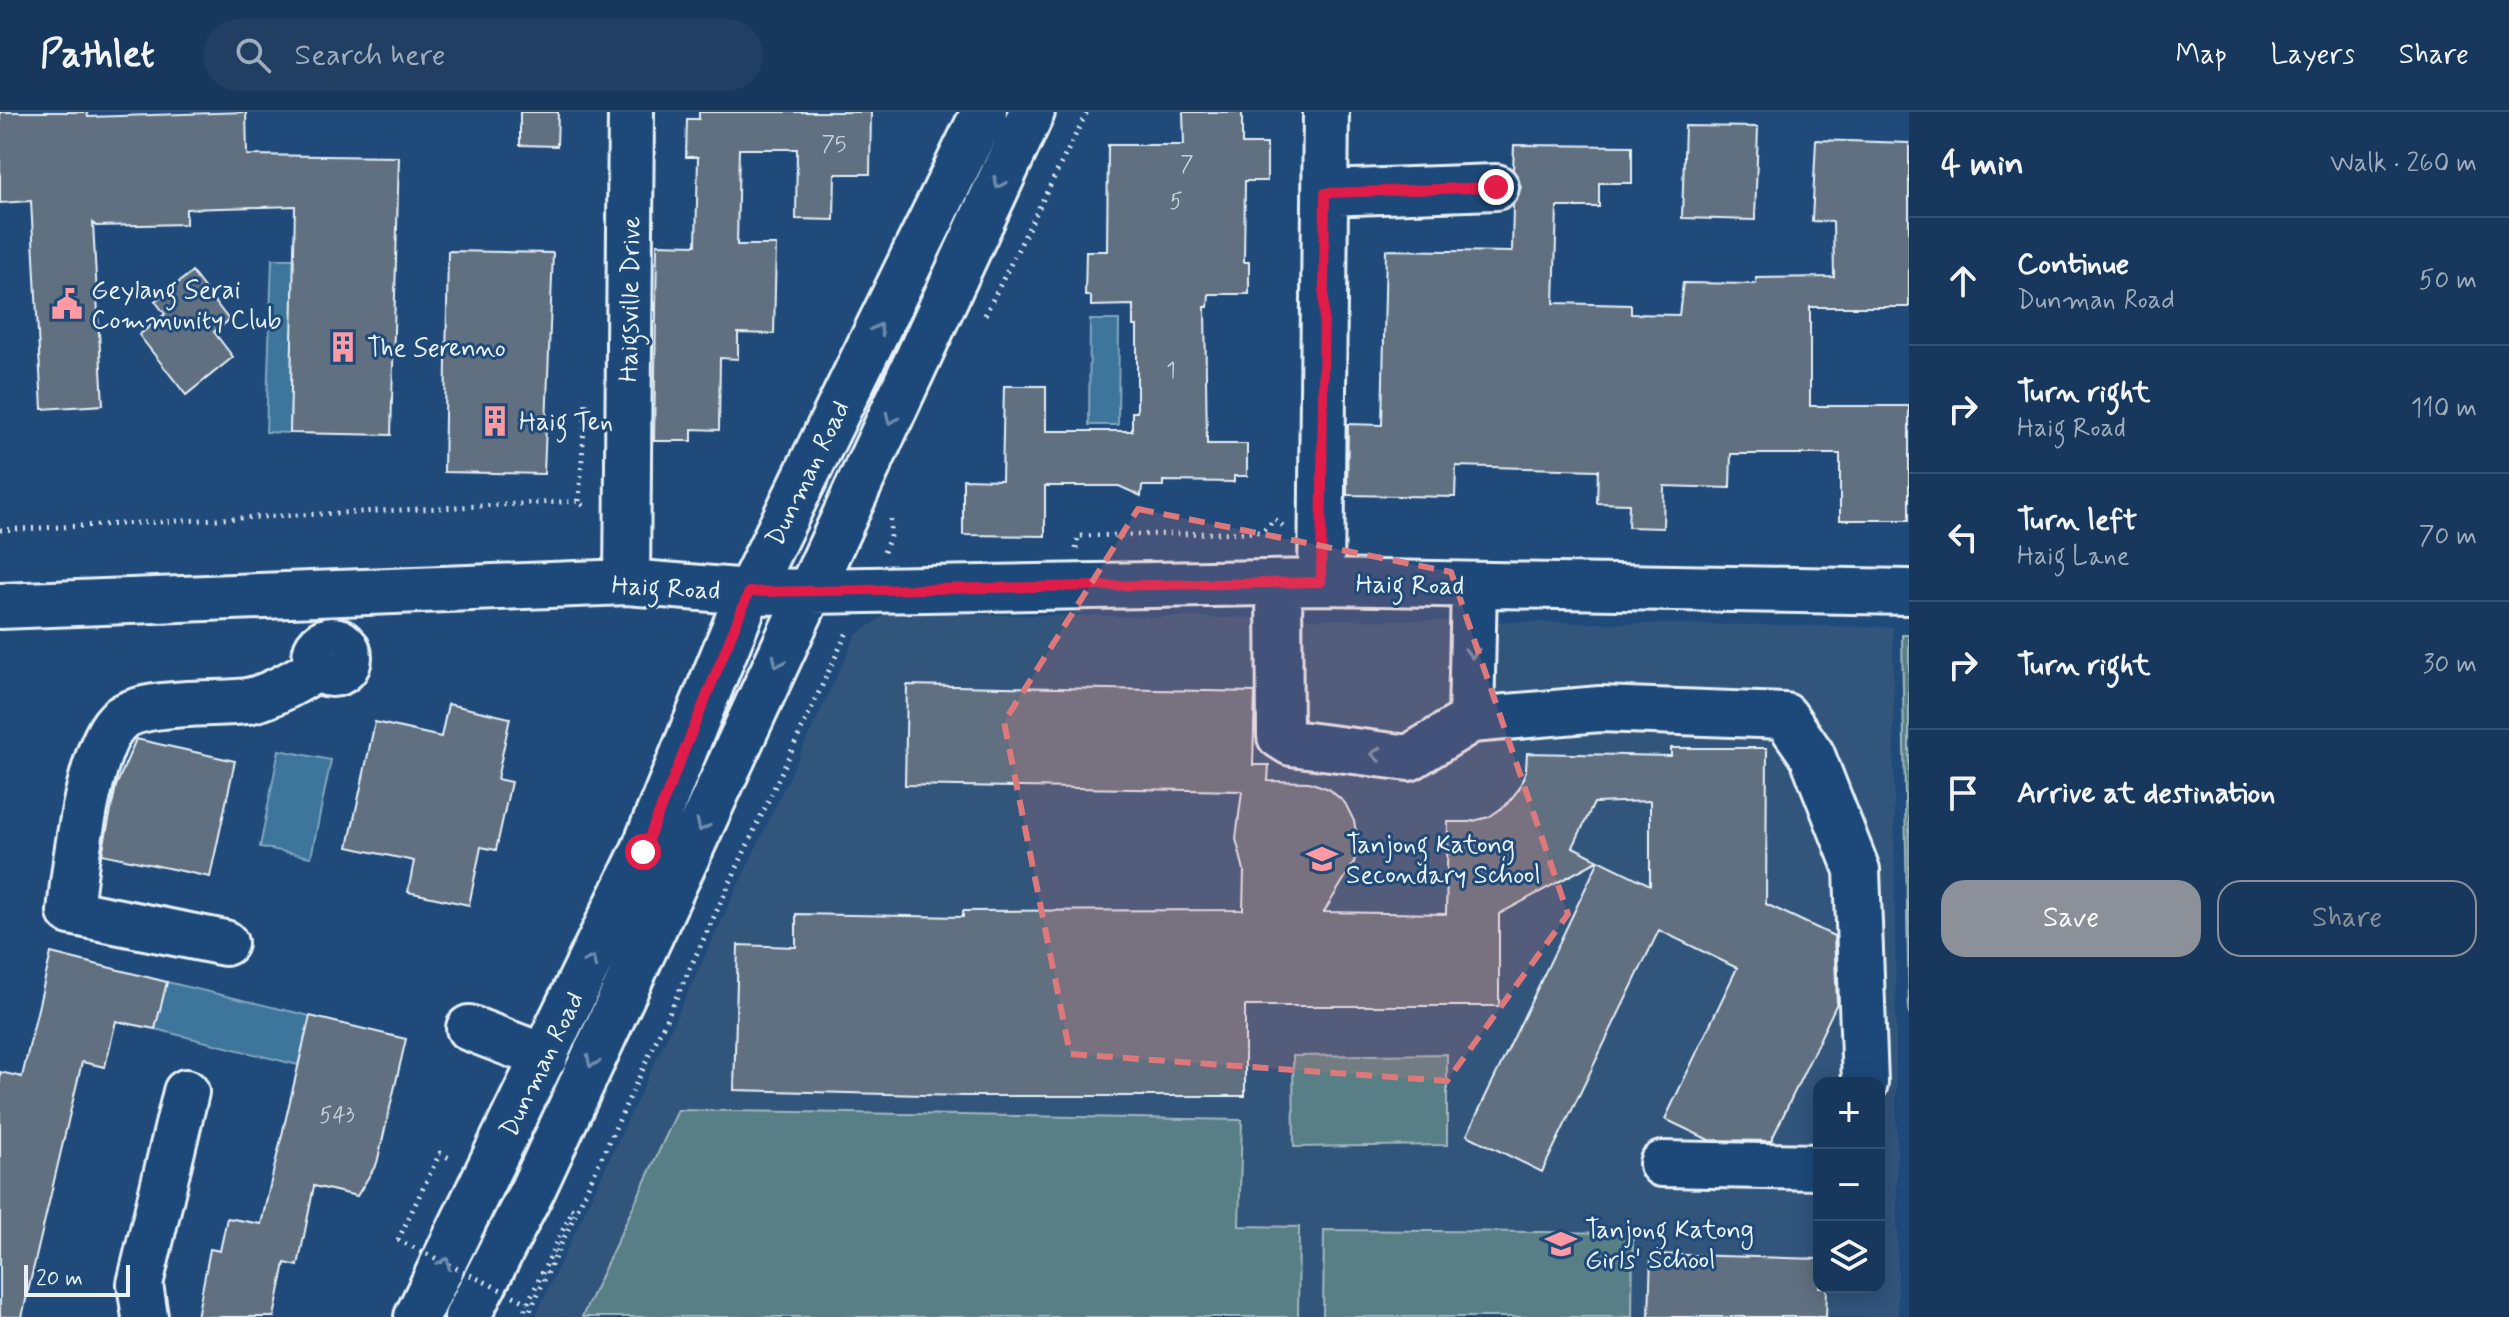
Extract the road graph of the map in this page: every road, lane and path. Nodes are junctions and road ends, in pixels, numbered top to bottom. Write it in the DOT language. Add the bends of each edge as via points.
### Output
graph roads {
  1 [pos="631,112"];
  2 [pos="984,112"];
  3 [pos="1032,112"];
  4 [pos="1087,112"];
  5 [pos="1326,112"];
  6 [pos="1496,187"];
  7 [pos="1325,193"];
  8 [pos="982,321"];
  9 [pos="892,502"];
  10 [pos="0,530"];
  11 [pos="890,537"];
  12 [pos="627,566"];
  13 [pos="1300,583"];
  14 [pos="1474,585"];
  15 [pos="812,591"];
  16 [pos="749,592"];
  17 [pos="1909,592"];
  18 [pos="334,594"];
  19 [pos="0,606"];
  20 [pos="849,628"];
  21 [pos="1471,720"];
  22 [pos="225,943"];
  23 [pos="469,1028"];
  24 [pos="545,1057"];
  25 [pos="1865,1077"];
  26 [pos="186,1092"];
  27 [pos="440,1153"];
  28 [pos="1662,1164"];
  29 [pos="1813,1167"];
  30 [pos="573,1209"];
  31 [pos="418,1241"];
  32 [pos="411,1253"];
  33 [pos="528,1303"];
  34 [pos="145,1317"];
  35 [pos="417,1317"];
  36 [pos="467,1317"];
  37 [pos="521,1317"];
  38 [pos="527,1317"];
  1 -- 12 [label="street, Haigsville Drive"];
  16 -- 2 [label="street, Dunman Road, one-way"];
  3 -- 15 [label="street, Dunman Road, one-way"];
  4 -- 8 [label="path"];
  5 -- 7 [label="street"];
  6 -- 7 [label="street"];
  7 -- 13 [label="street"];
  9 -- 11 [label="path"];
  10 -- 12 [label="path" via="579,501"];
  12 -- 16 [label="street, Haig Road"];
  12 -- 18 [label="street, Haig Road"];
  13 -- 14 [label="street, Haig Road"];
  13 -- 15 [label="street, Haig Road"];
  21 -- 13 [label="street, one-way" via="1409,758 1291,743 1280,736"];
  14 -- 17 [label="street, Haig Road"];
  14 -- 21 [label="street, one-way"];
  15 -- 16 [label="street, Haig Road"];
  15 -- 36 [label="street, Dunman Road, one-way" via="526,1203"];
  24 -- 16 [label="street, Dunman Road, one-way" via="643,852"];
  18 -- 19 [label="street, Haig Road"];
  18 -- 22 [label="street" via="327,652 250,701 171,705 122,717 105,735 91,780 70,912"];
  20 -- 38 [label="path"];
  21 -- 25 [label="street" via="1600,709 1785,716 1812,755 1857,870"];
  23 -- 24 [label="street"];
  35 -- 24 [label="street, Dunman Road, one-way"];
  26 -- 34 [label="street" via="140,1284"];
  27 -- 33 [label="path, bridge" via="398,1240"];
  28 -- 29 [label="street"];
  30 -- 33 [label="path"];
  31 -- 32 [label="path"];
  33 -- 37 [label="path"];
}
